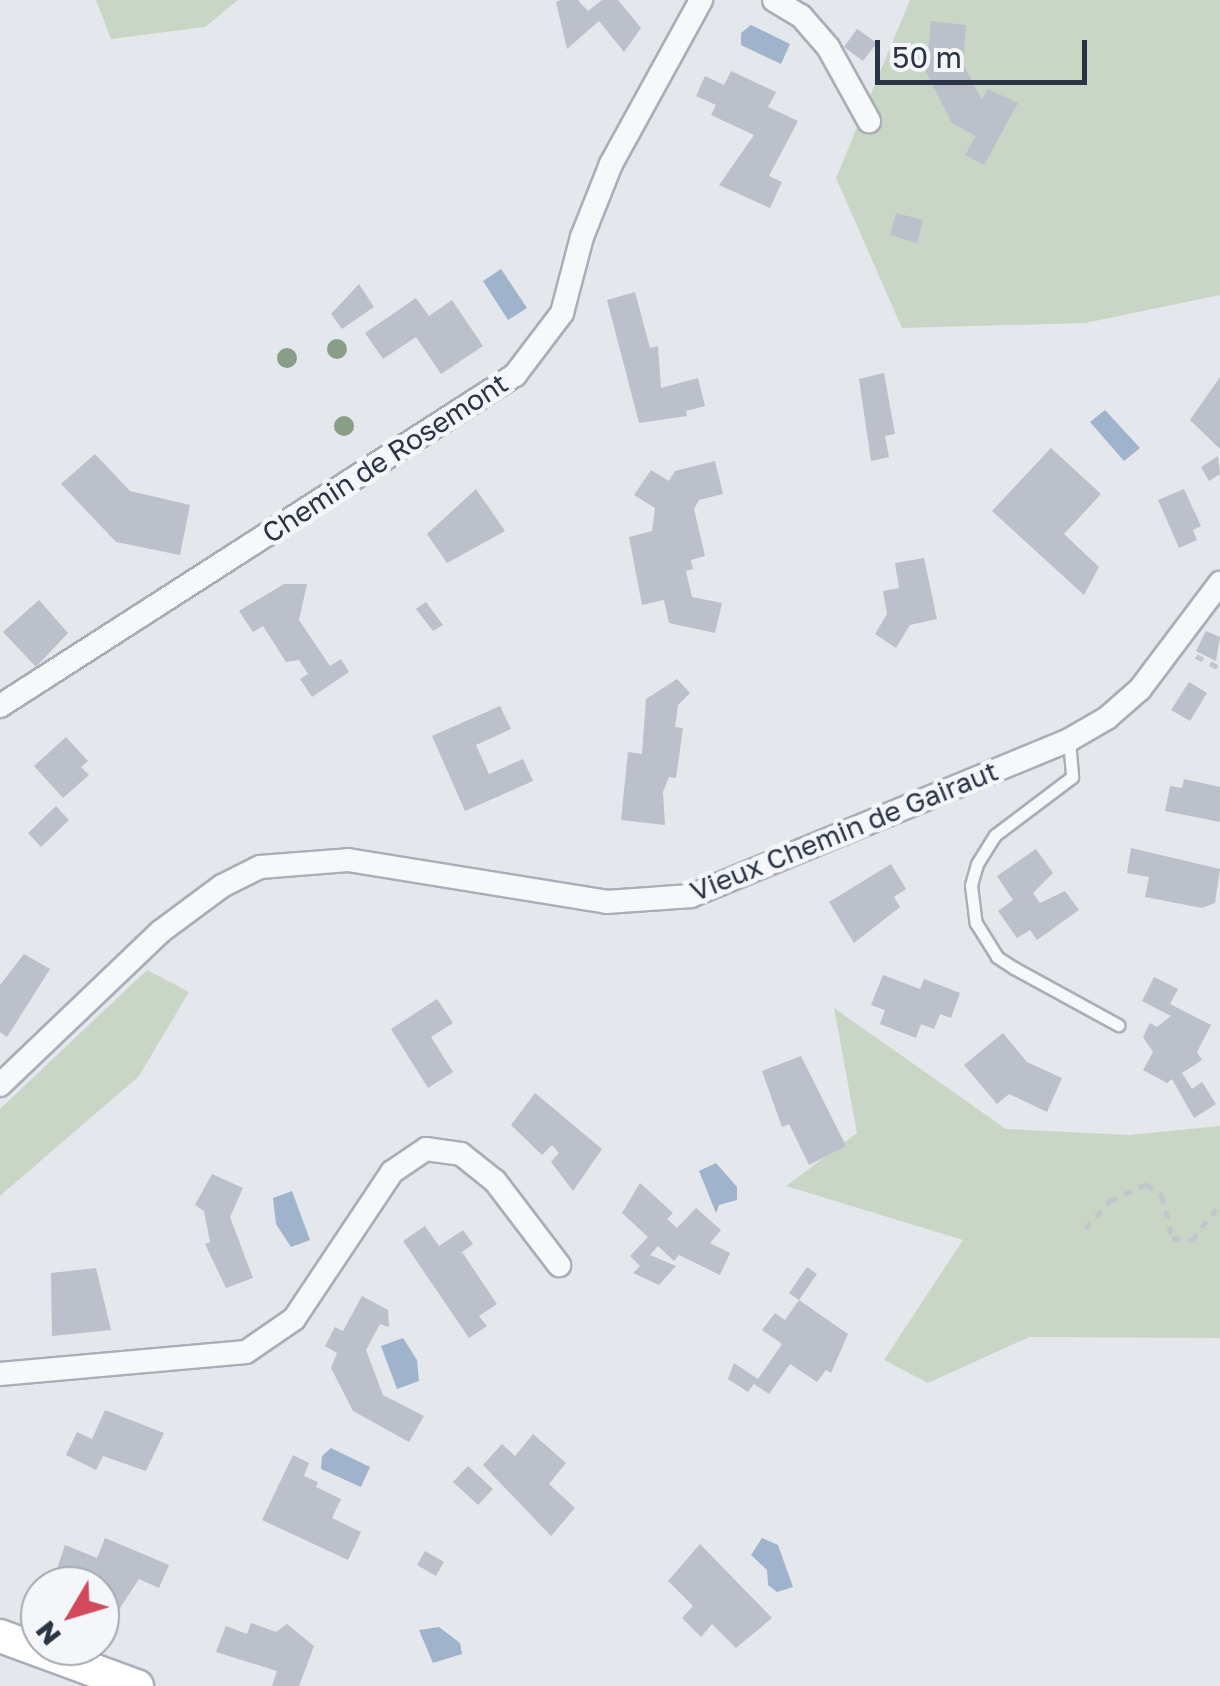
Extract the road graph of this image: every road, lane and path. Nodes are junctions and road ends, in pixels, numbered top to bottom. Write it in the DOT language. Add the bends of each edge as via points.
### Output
graph roads {
  1 [pos="701,0"];
  2 [pos="774,0"];
  3 [pos="870,121"];
  4 [pos="1220,583"];
  5 [pos="0,706"];
  6 [pos="1069,740"];
  7 [pos="1118,1025"];
  8 [pos="0,1085"];
  9 [pos="1220,1204"];
  10 [pos="1085,1228"];
  11 [pos="559,1265"];
  12 [pos="0,1374"];
  13 [pos="0,1636"];
  14 [pos="137,1686"];
  1 -- 5 [label="street, Chemin de Rosemont" via="611,164 562,313 515,375"];
  2 -- 3 [label="street" via="800,16 828,47"];
  4 -- 6 [label="street, Vieux Chemin de Gairaut" via="1140,689"];
  6 -- 7 [label="lane" via="1072,777 995,835 977,864 971,885 976,923 1014,968"];
  6 -- 8 [label="street, Vieux Chemin de Gairaut" via="691,896 606,902 348,860 260,867 160,932"];
  9 -- 10 [label="path" via="1192,1240 1172,1238 1162,1195 1146,1184 1110,1201"];
  11 -- 12 [label="street" via="494,1180 461,1154 426,1149 392,1172 294,1319 246,1352"];
  13 -- 14 [label="street"];
}
